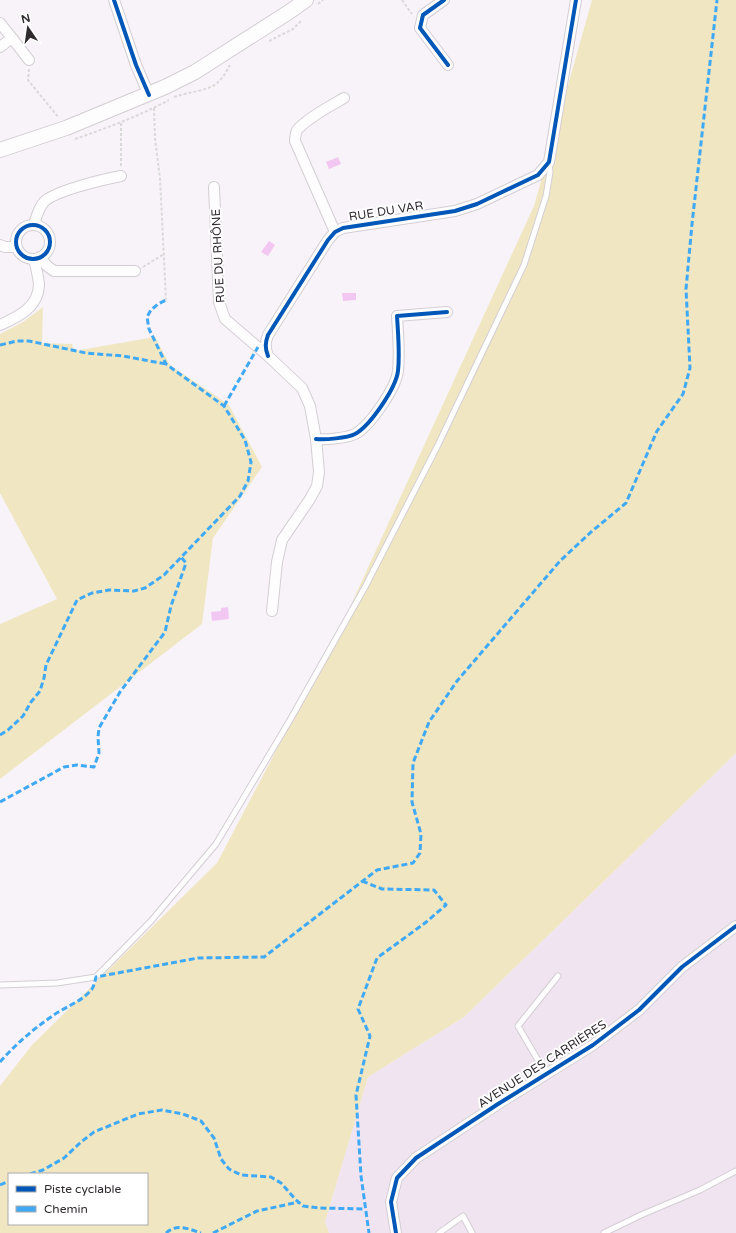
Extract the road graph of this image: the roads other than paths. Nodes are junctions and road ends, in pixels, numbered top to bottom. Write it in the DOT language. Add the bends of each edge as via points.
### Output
graph roads {
  1 [pos="114,0"];
  2 [pos="306,0"];
  3 [pos="444,0"];
  4 [pos="576,0"];
  5 [pos="0,23"];
  6 [pos="12,38"];
  7 [pos="0,47"];
  8 [pos="29,60"];
  9 [pos="448,65"];
  10 [pos="149,95"];
  11 [pos="344,98"];
  12 [pos="0,150"];
  13 [pos="548,162"];
  14 [pos="121,176"];
  15 [pos="214,187"];
  16 [pos="34,224"];
  17 [pos="335,232"];
  18 [pos="0,245"];
  19 [pos="17,247"];
  20 [pos="37,258"];
  21 [pos="135,271"];
  22 [pos="447,312"];
  23 [pos="0,325"];
  24 [pos="268,335"];
  25 [pos="246,337"];
  26 [pos="268,356"];
  27 [pos="316,439"];
  28 [pos="272,611"];
  29 [pos="736,926"];
  30 [pos="558,976"];
  31 [pos="0,985"];
  32 [pos="546,1074"];
  33 [pos="736,1171"];
  34 [pos="396,1233"];
  35 [pos="439,1233"];
  36 [pos="472,1233"];
  37 [pos="604,1233"];
  1 -- 10 [label="street"];
  2 -- 10 [label="main road" via="195,72"];
  3 -- 9 [label="street" via="423,15 420,28"];
  4 -- 13 [label="street"];
  5 -- 6 [label="street"];
  6 -- 7 [label="street"];
  6 -- 8 [label="street"];
  10 -- 12 [label="main road" via="66,128"];
  11 -- 17 [label="street, RUE DU VAR" via="311,119 298,129 295,135 295,141"];
  13 -- 17 [label="street, RUE DU VAR" via="538,174 477,204 455,211 343,228"];
  13 -- 31 [label="lane" via="550,172 546,196 524,265 437,447 361,594 216,844 151,921 96,977 56,983"];
  14 -- 16 [label="street" via="52,196 43,202"];
  15 -- 25 [label="street, RUE DU RHÔNE" via="219,302 225,319"];
  16 -- 19 [label="street" via="19,232"];
  16 -- 20 [label="street" via="44,228 50,238 48,250"];
  17 -- 24 [label="street, RUE DU VAR"];
  18 -- 19 [label="street"];
  19 -- 20 [label="street" via="24,256"];
  20 -- 21 [label="street" via="54,271"];
  20 -- 23 [label="street" via="37,298 27,310"];
  22 -- 27 [label="street" via="398,316 398,372 394,384 374,416 367,425 354,434 325,440"];
  24 -- 25 [label="street" via="254,340"];
  24 -- 26 [label="street"];
  25 -- 26 [label="street, RUE DU RHÔNE"];
  26 -- 27 [label="street, RUE DU RHÔNE" via="302,388 310,406"];
  27 -- 28 [label="street, RUE DU RHÔNE" via="319,472 317,486 282,540"];
  29 -- 32 [label="street, AVENUE DES CARRIÈRES" via="682,967 639,1010 593,1045"];
  30 -- 32 [label="lane" via="518,1026"];
  32 -- 34 [label="street, AVENUE DES CARRIÈRES" via="416,1158 397,1178 391,1202"];
  33 -- 37 [label="lane"];
  35 -- 36 [label="lane" via="463,1216"];
}
